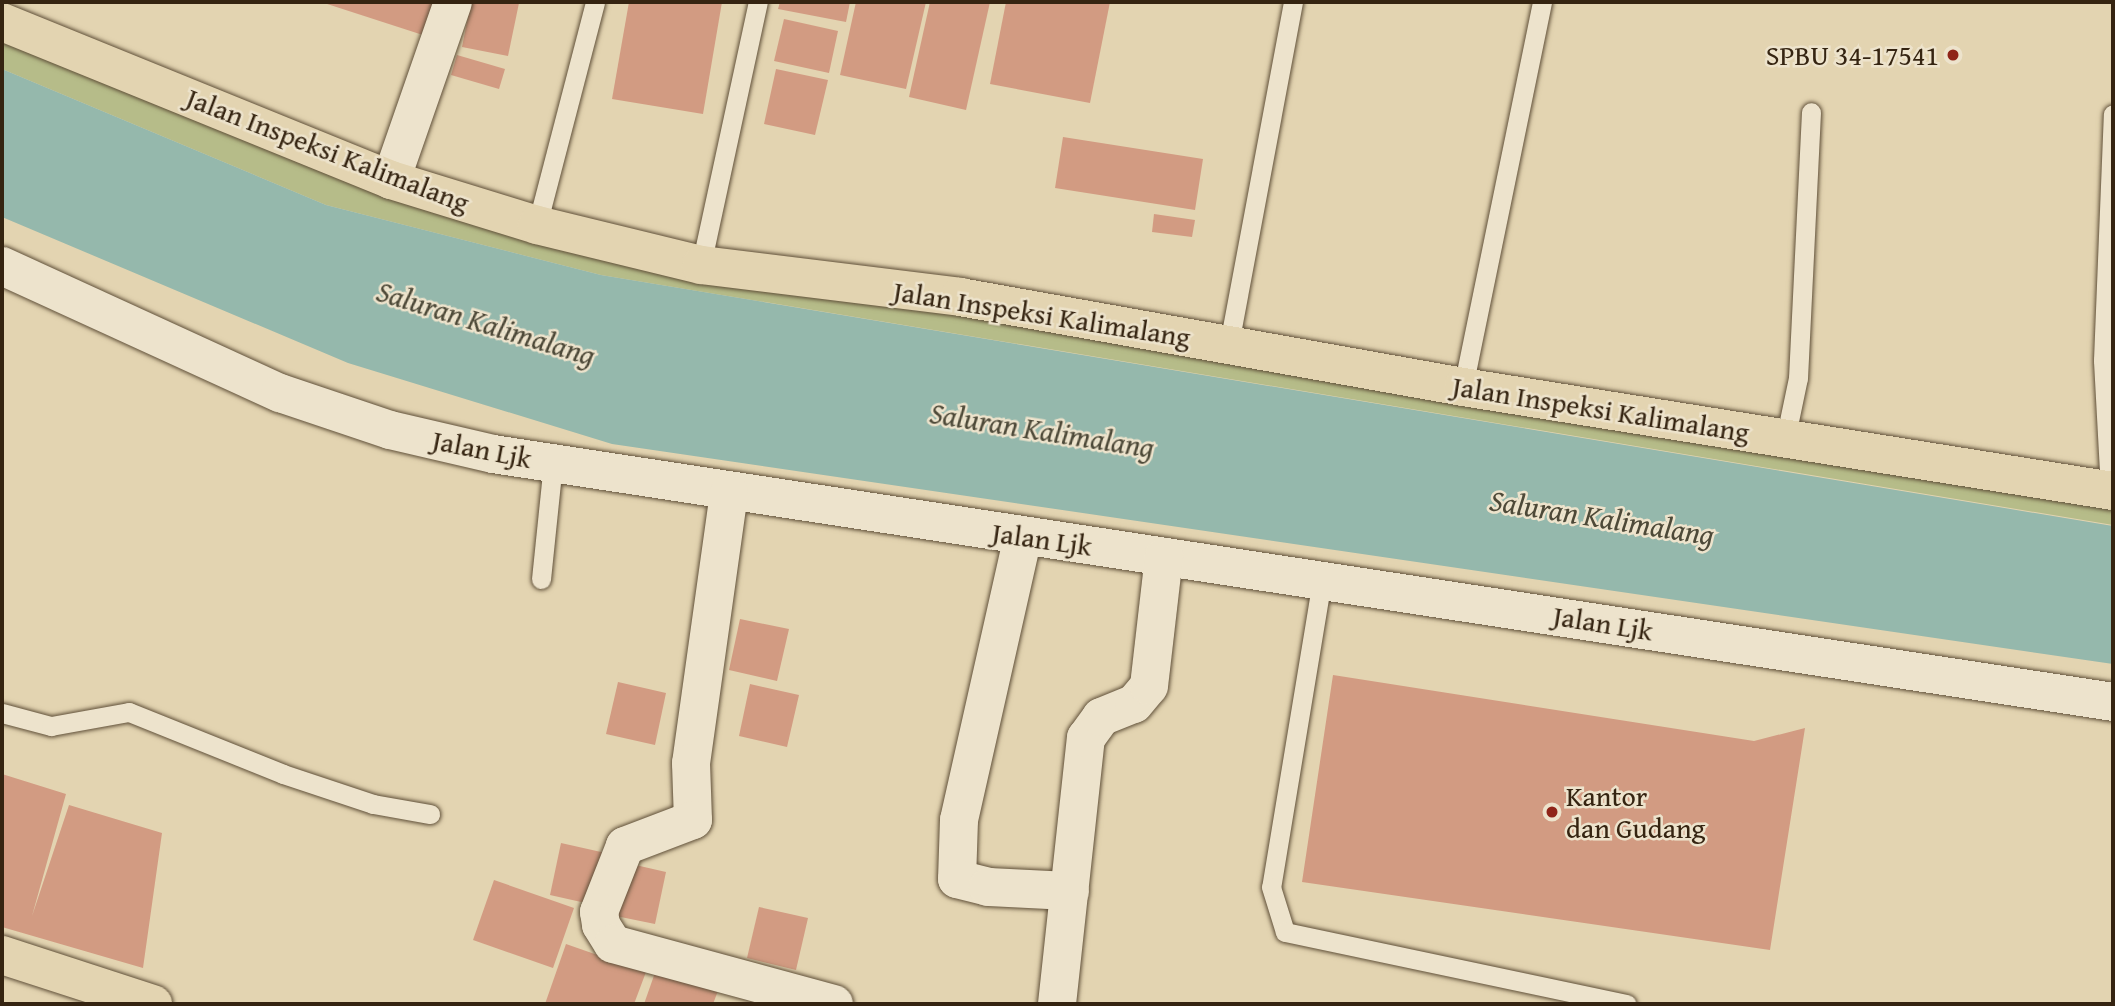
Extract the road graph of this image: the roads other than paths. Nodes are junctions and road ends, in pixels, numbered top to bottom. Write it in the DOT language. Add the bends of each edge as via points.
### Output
graph roads {
  1 [pos="4,2"];
  2 [pos="453,2"];
  3 [pos="596,2"];
  4 [pos="758,2"];
  5 [pos="1293,2"];
  6 [pos="1542,2"];
  7 [pos="2,7"];
  8 [pos="2,22"];
  9 [pos="1811,112"];
  10 [pos="2113,114"];
  11 [pos="391,180"];
  12 [pos="537,225"];
  13 [pos="701,265"];
  14 [pos="2,266"];
  15 [pos="1229,344"];
  16 [pos="1463,387"];
  17 [pos="1785,440"];
  18 [pos="553,462"];
  19 [pos="2112,490"];
  20 [pos="729,493"];
  21 [pos="1023,536"];
  22 [pos="1164,557"];
  23 [pos="541,579"];
  24 [pos="1322,580"];
  25 [pos="2113,702"];
  26 [pos="2,713"];
  27 [pos="430,814"];
  28 [pos="1070,891"];
  29 [pos="2,955"];
  30 [pos="153,1004"];
  31 [pos="834,1004"];
  32 [pos="1056,1004"];
  33 [pos="1626,1004"];
  1 -- 7 [label="street"];
  2 -- 11 [label="street"];
  3 -- 12 [label="lane"];
  4 -- 13 [label="lane"];
  5 -- 15 [label="lane"];
  6 -- 16 [label="lane"];
  8 -- 11 [label="main road, Jalan Inspeksi Kalimalang"];
  9 -- 17 [label="lane" via="1798,377"];
  10 -- 19 [label="lane" via="2103,360"];
  11 -- 12 [label="main road, Jalan Inspeksi Kalimalang"];
  12 -- 13 [label="main road, Jalan Inspeksi Kalimalang"];
  13 -- 15 [label="main road, Jalan Inspeksi Kalimalang" via="960,297"];
  14 -- 18 [label="street, Jalan Ljk" via="280,393 390,430"];
  15 -- 16 [label="main road, Jalan Inspeksi Kalimalang"];
  16 -- 17 [label="main road, Jalan Inspeksi Kalimalang"];
  17 -- 19 [label="main road, Jalan Inspeksi Kalimalang"];
  18 -- 20 [label="street, Jalan Ljk"];
  18 -- 23 [label="lane"];
  20 -- 21 [label="street, Jalan Ljk"];
  20 -- 31 [label="street" via="691,763 693,820 625,846 599,912 601,925 613,944"];
  21 -- 22 [label="street, Jalan Ljk"];
  21 -- 28 [label="street" via="959,821 957,879 988,887"];
  22 -- 24 [label="street, Jalan Ljk"];
  22 -- 28 [label="street" via="1149,686 1134,704 1101,717 1086,738"];
  24 -- 25 [label="street, Jalan Ljk"];
  24 -- 33 [label="lane" via="1271,887 1285,932"];
  26 -- 27 [label="lane" via="51,726 129,712 283,774 373,804"];
  28 -- 32 [label="street"];
  29 -- 30 [label="main road"];
}
